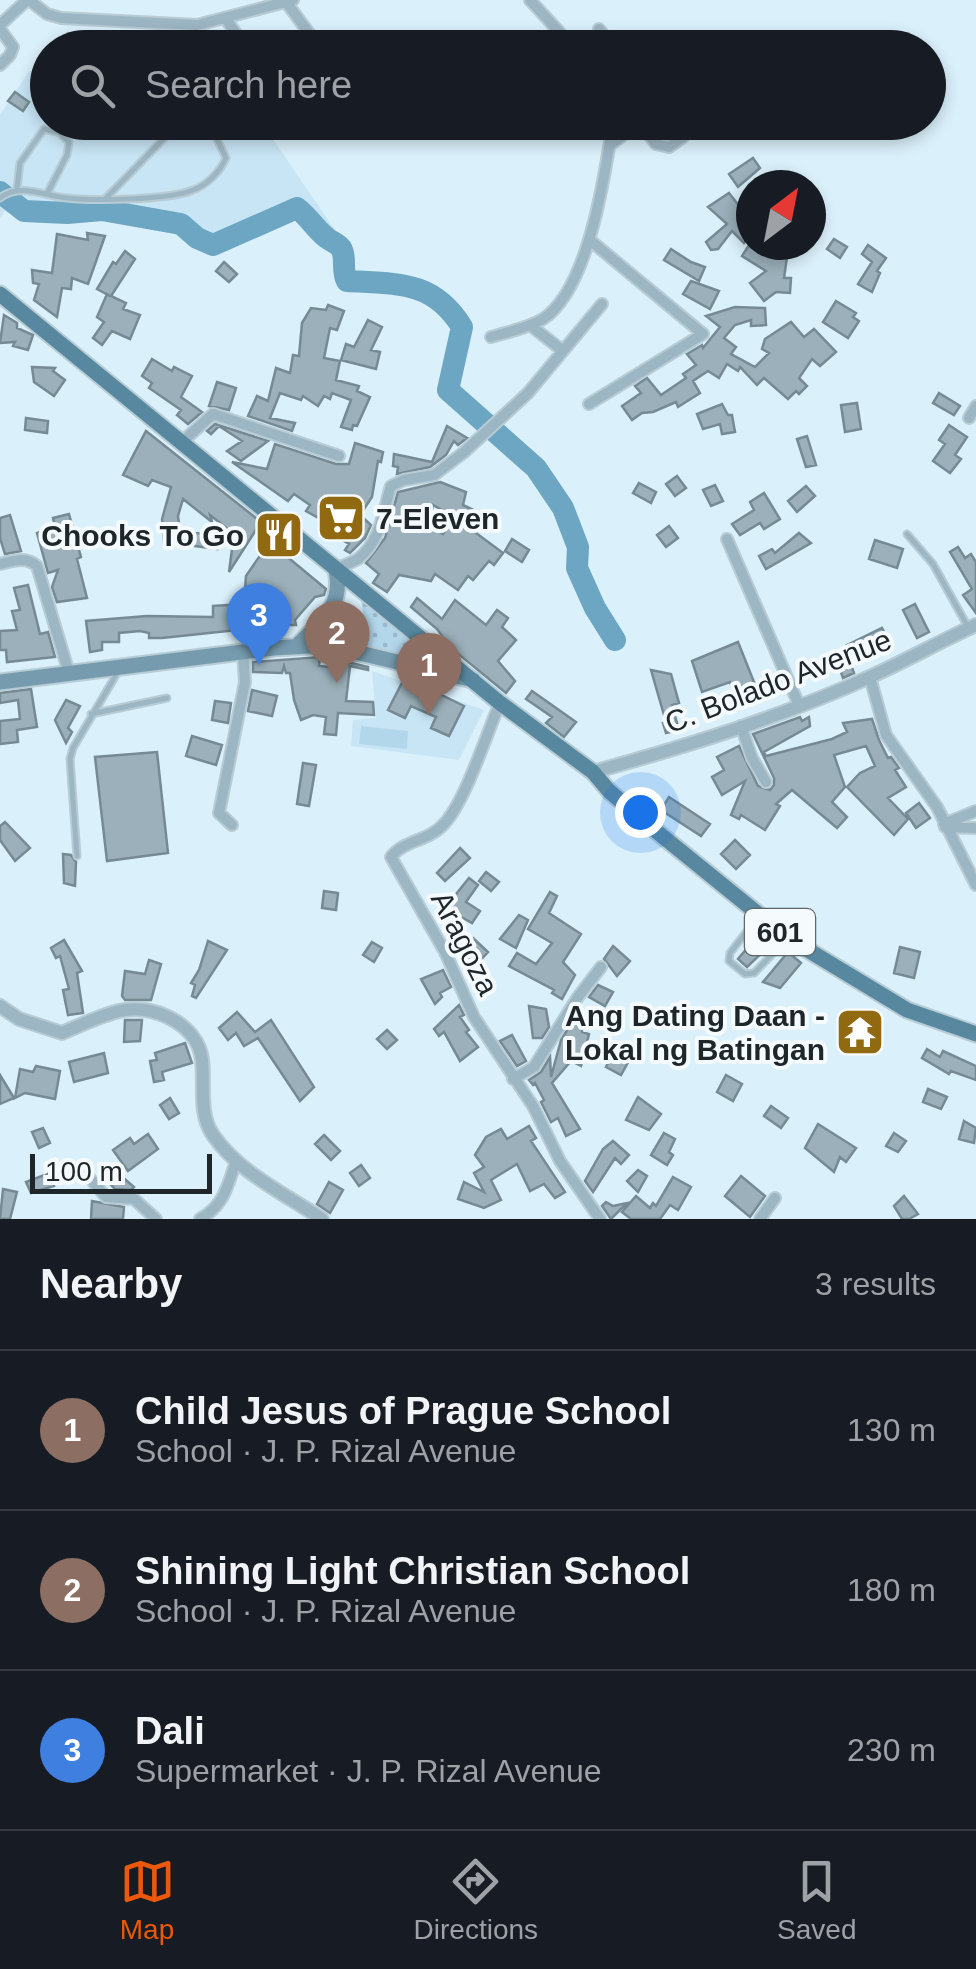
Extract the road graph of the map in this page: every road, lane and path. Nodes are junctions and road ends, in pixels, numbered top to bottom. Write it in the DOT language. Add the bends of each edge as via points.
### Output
graph roads {
  1 [pos="28,0"];
  2 [pos="530,0"];
  3 [pos="290,1"];
  4 [pos="226,19"];
  5 [pos="0,27"];
  6 [pos="234,30"];
  7 [pos="309,30"];
  8 [pos="558,30"];
  9 [pos="0,65"];
  10 [pos="36,140"];
  11 [pos="68,140"];
  12 [pos="162,140"];
  13 [pos="217,140"];
  14 [pos="611,140"];
  15 [pos="617,140"];
  16 [pos="653,140"];
  17 [pos="678,140"];
  18 [pos="610,145"];
  19 [pos="16,188"];
  20 [pos="46,194"];
  21 [pos="0,198"];
  22 [pos="106,198"];
  23 [pos="591,241"];
  24 [pos="0,294"];
  25 [pos="602,304"];
  26 [pos="530,324"];
  27 [pos="491,337"];
  28 [pos="562,351"];
  29 [pos="590,404"];
  30 [pos="976,406"];
  31 [pos="968,418"];
  32 [pos="182,442"];
  33 [pos="340,456"];
  34 [pos="907,534"];
  35 [pos="727,540"];
  36 [pos="0,564"];
  37 [pos="336,570"];
  38 [pos="972,626"];
  39 [pos="297,646"];
  40 [pos="243,652"];
  41 [pos="120,667"];
  42 [pos="69,673"];
  43 [pos="870,677"];
  44 [pos="472,680"];
  45 [pos="0,682"];
  46 [pos="167,698"];
  47 [pos="500,703"];
  48 [pos="800,705"];
  49 [pos="92,714"];
  50 [pos="741,726"];
  51 [pos="593,772"];
  52 [pos="766,782"];
  53 [pos="976,812"];
  54 [pos="232,825"];
  55 [pos="944,825"];
  56 [pos="976,828"];
  57 [pos="77,856"];
  58 [pos="976,885"];
  59 [pos="760,915"];
  60 [pos="788,938"];
  61 [pos="601,966"];
  62 [pos="0,1006"];
  63 [pos="976,1034"];
  64 [pos="513,1079"];
  65 [pos="236,1161"];
  66 [pos="88,1174"];
  67 [pos="776,1198"];
  68 [pos="156,1219"];
  69 [pos="200,1219"];
  70 [pos="322,1219"];
  71 [pos="600,1219"];
  72 [pos="760,1219"];
  1 -- 4 [label="street" via="61,18 197,25"];
  1 -- 5 [label="street"];
  2 -- 8 [label="street"];
  3 -- 4 [label="street"];
  3 -- 7 [label="street"];
  4 -- 6 [label="street"];
  5 -- 9 [label="street" via="13,47"];
  10 -- 19 [label="lane" via="20,163"];
  11 -- 20 [label="lane" via="68,155"];
  12 -- 22 [label="lane"];
  13 -- 22 [label="lane" via="226,158 194,190"];
  14 -- 18 [label="street"];
  15 -- 18 [label="street"];
  16 -- 17 [label="street" via="669,147"];
  18 -- 23 [label="street"];
  19 -- 20 [label="lane"];
  19 -- 21 [label="lane"];
  20 -- 22 [label="lane"];
  23 -- 26 [label="street" via="559,302"];
  23 -- 29 [label="street" via="703,334"];
  24 -- 32 [label="main road"];
  25 -- 28 [label="street"];
  26 -- 27 [label="street"];
  26 -- 28 [label="street"];
  28 -- 37 [label="street" via="528,393 446,467 391,486 373,540"];
  30 -- 31 [label="street"];
  32 -- 33 [label="street" via="213,414"];
  32 -- 37 [label="main road"];
  34 -- 38 [label="lane"];
  35 -- 48 [label="street"];
  36 -- 42 [label="street" via="29,560 37,566"];
  37 -- 39 [label="main road" via="331,612"];
  37 -- 44 [label="main road"];
  38 -- 43 [label="street, C. Bolado Avenue"];
  39 -- 40 [label="main road, 601"];
  39 -- 44 [label="main road, 601" via="360,651"];
  40 -- 41 [label="main road, 601"];
  40 -- 54 [label="street" via="245,682 220,814"];
  41 -- 42 [label="main road, 601"];
  41 -- 49 [label="lane"];
  42 -- 45 [label="main road, 601"];
  43 -- 48 [label="street, C. Bolado Avenue"];
  43 -- 55 [label="street" via="886,734"];
  44 -- 47 [label="main road, 601"];
  46 -- 49 [label="lane"];
  47 -- 51 [label="main road, 601"];
  47 -- 64 [label="street, Aragoza" via="446,822 391,856"];
  48 -- 50 [label="street, C. Bolado Avenue"];
  49 -- 57 [label="lane" via="70,759"];
  50 -- 51 [label="street, C. Bolado Avenue"];
  50 -- 52 [label="street"];
  51 -- 59 [label="main road, 601"];
  53 -- 55 [label="street"];
  55 -- 56 [label="street"];
  55 -- 58 [label="street"];
  59 -- 60 [label="main road, 601"];
  59 -- 60 [label="lane" via="728,961 754,973"];
  60 -- 63 [label="main road, 601" via="907,1010"];
  61 -- 64 [label="street" via="534,1067"];
  62 -- 65 [label="street" via="62,1034 124,1010 172,1018 196,1037 205,1121"];
  64 -- 71 [label="street, Aragoza"];
  65 -- 69 [label="street" via="225,1196"];
  65 -- 70 [label="street"];
  66 -- 68 [label="street" via="106,1198 134,1200"];
  67 -- 72 [label="street"];
}
